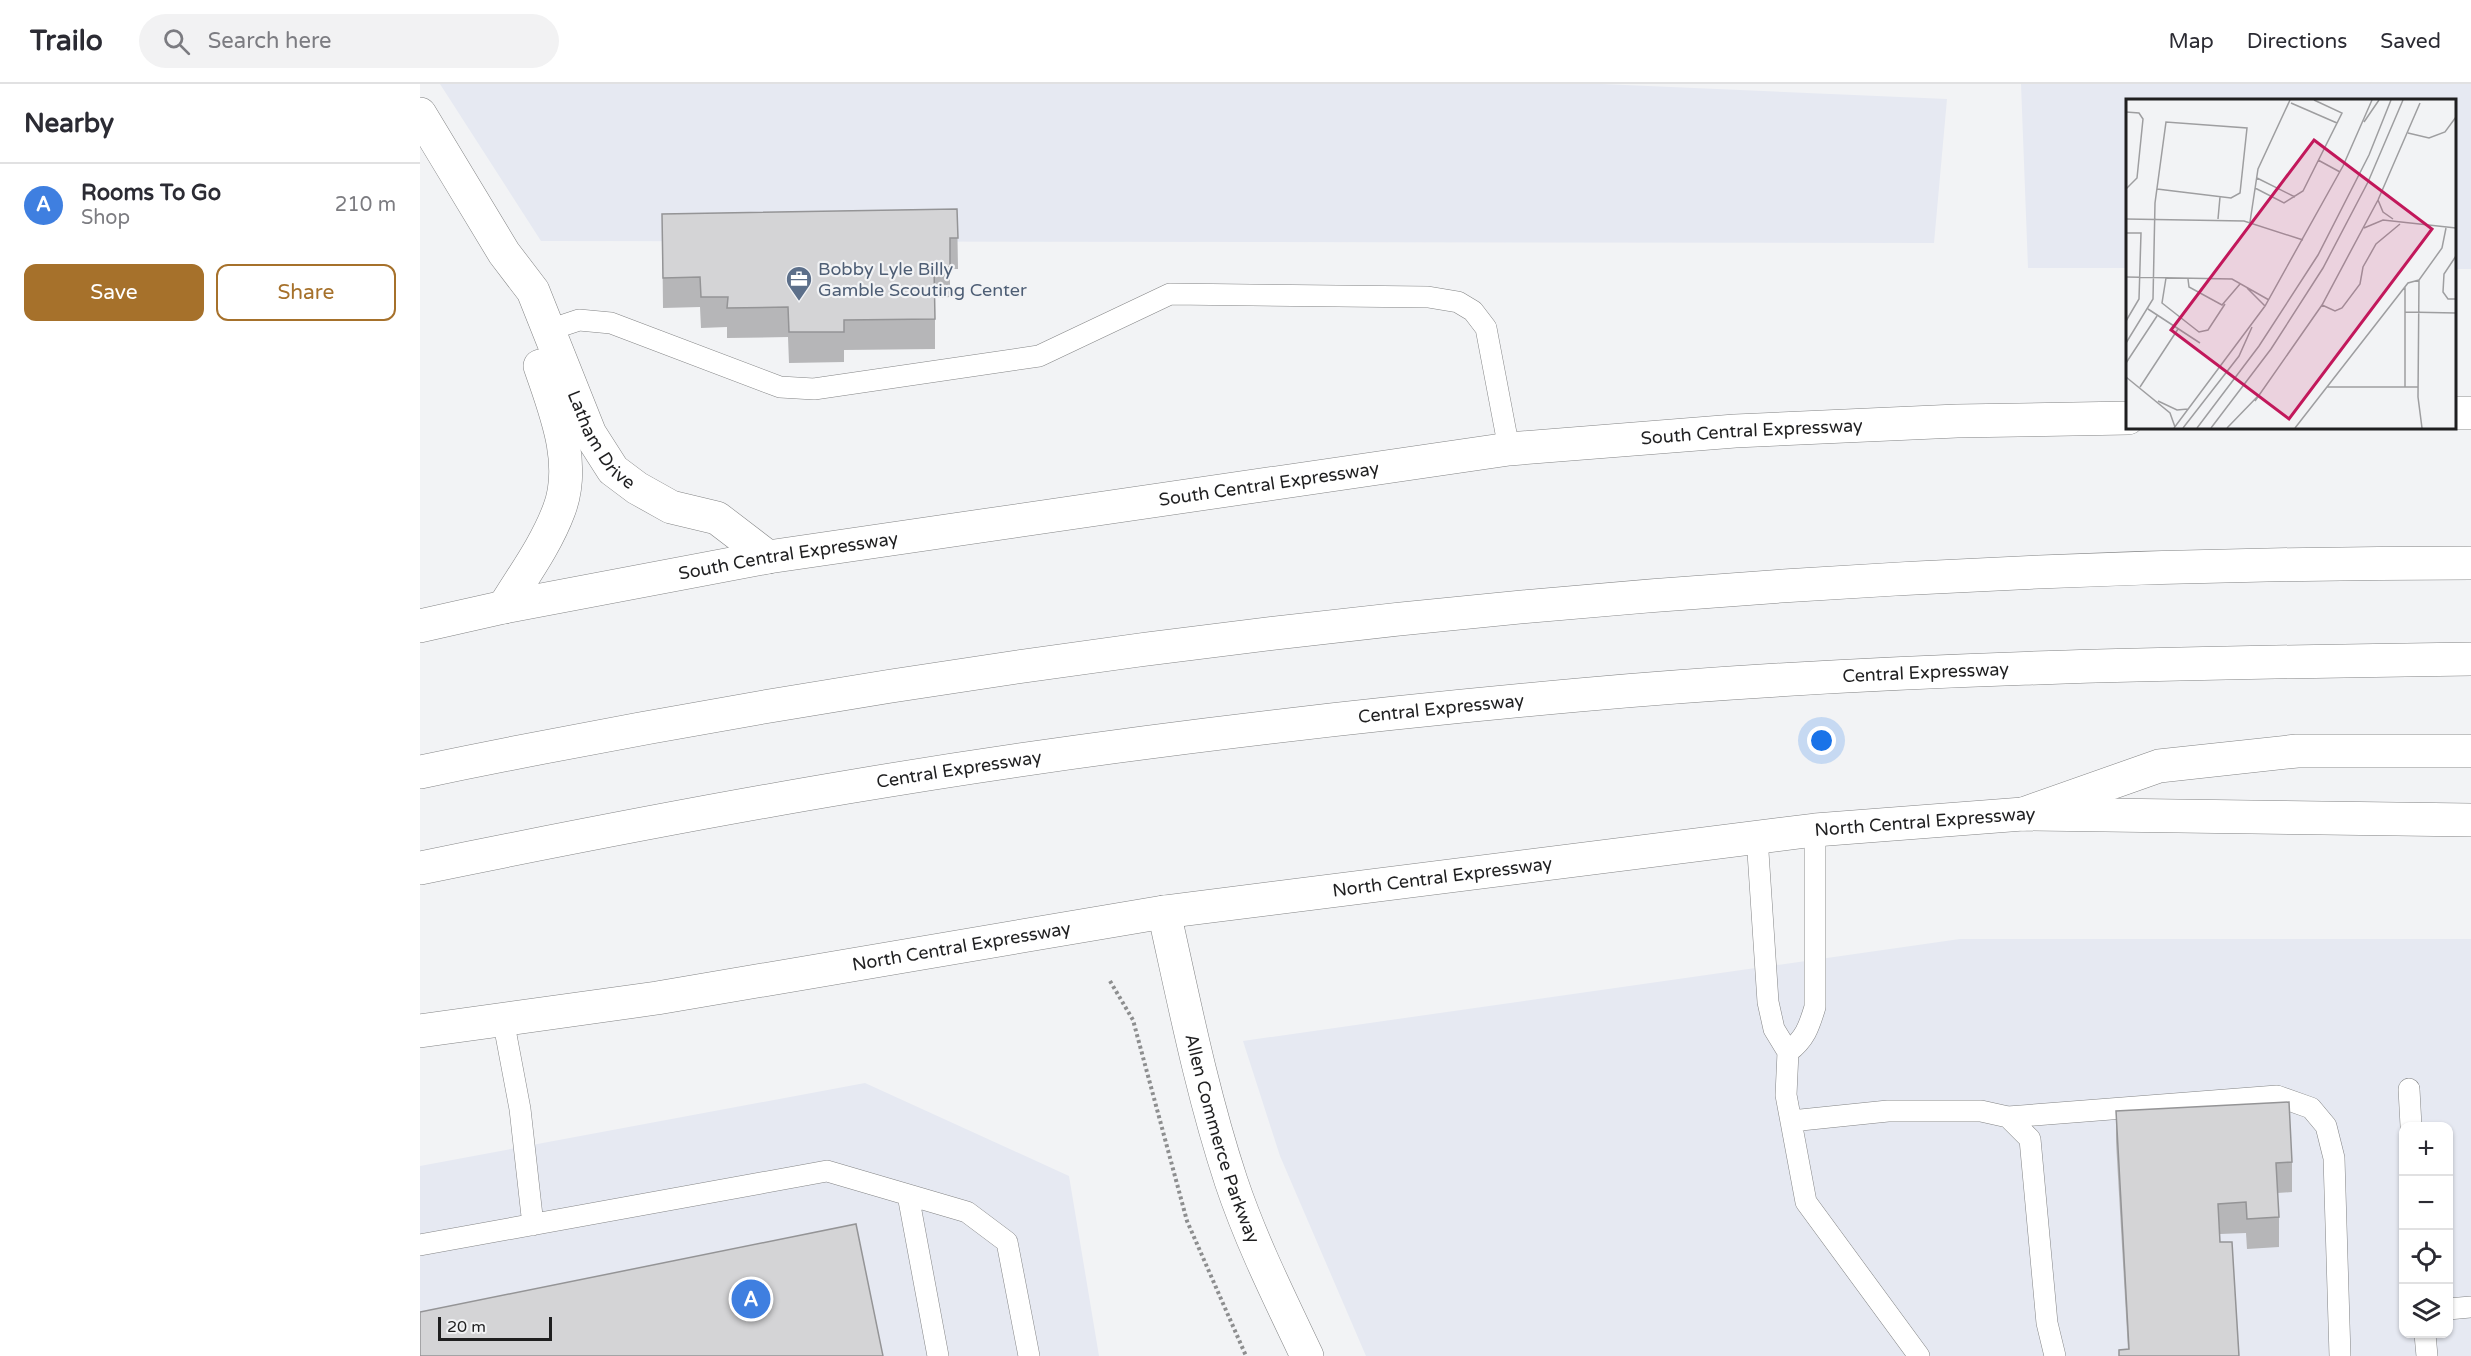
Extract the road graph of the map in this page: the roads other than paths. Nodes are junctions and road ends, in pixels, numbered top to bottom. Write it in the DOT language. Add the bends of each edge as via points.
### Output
graph roads {
  1 [pos="420,114"];
  2 [pos="504,253"];
  3 [pos="549,330"];
  4 [pos="2471,412"];
  5 [pos="2456,413"];
  6 [pos="2126,418"];
  7 [pos="1509,449"];
  8 [pos="768,557"];
  9 [pos="2471,563"];
  10 [pos="504,607"];
  11 [pos="420,626"];
  12 [pos="2471,659"];
  13 [pos="2471,751"];
  14 [pos="420,772"];
  15 [pos="2023,814"];
  16 [pos="2471,820"];
  17 [pos="1815,830"];
  18 [pos="1757,837"];
  19 [pos="420,868"];
  20 [pos="1164,912"];
  21 [pos="503,1019"];
  22 [pos="420,1031"];
  23 [pos="1788,1052"];
  24 [pos="2409,1089"];
  25 [pos="2007,1118"];
  26 [pos="1791,1121"];
  27 [pos="2411,1122"];
  28 [pos="908,1195"];
  29 [pos="533,1225"];
  30 [pos="420,1245"];
  31 [pos="2471,1307"];
  32 [pos="2453,1309"];
  33 [pos="2425,1338"];
  34 [pos="938,1356"];
  35 [pos="1029,1356"];
  36 [pos="1307,1356"];
  37 [pos="1919,1356"];
  38 [pos="2055,1356"];
  39 [pos="2340,1356"];
  40 [pos="2427,1356"];
  1 -- 2 [label="main road, Latham Drive"];
  2 -- 3 [label="main road, Latham Drive" via="533,291"];
  2 -- 10 [label="main road, Latham Drive" via="553,403 564,445 566,474 560,509"];
  3 -- 7 [label="lane" via="579,320 611,323 780,387 814,389 1039,356 1170,294 1428,297 1458,302 1473,311 1486,328"];
  3 -- 8 [label="main road, Latham Drive" via="590,434 613,470 671,507 717,518"];
  4 -- 5 [label="main road"];
  6 -- 7 [label="main road, South Central Expressway" via="1735,431"];
  7 -- 8 [label="main road, South Central Expressway"];
  8 -- 10 [label="main road, South Central Expressway"];
  9 -- 14 [label="main road" via="2220,565 1943,576 1714,590 1400,618 951,676 699,718"];
  10 -- 11 [label="main road, South Central Expressway"];
  12 -- 19 [label="main road, Central Expressway" via="2123,663 1852,675 1580,695 1186,737 851,786"];
  13 -- 15 [label="main road" via="2297,751 2160,766"];
  15 -- 16 [label="main road, North Central Expressway"];
  15 -- 17 [label="main road, North Central Expressway"];
  17 -- 18 [label="main road, North Central Expressway"];
  17 -- 23 [label="lane" via="1815,1007 1808,1033"];
  18 -- 20 [label="main road, North Central Expressway"];
  18 -- 23 [label="lane" via="1768,1002 1774,1029"];
  20 -- 21 [label="main road, North Central Expressway" via="657,998"];
  20 -- 36 [label="main road, Allen Commerce Parkway" via="1190,1028 1232,1181 1248,1226"];
  21 -- 22 [label="main road, North Central Expressway"];
  21 -- 29 [label="lane" via="520,1109"];
  23 -- 26 [label="lane" via="1786,1095"];
  24 -- 27 [label="lane"];
  25 -- 26 [label="lane" via="1982,1111 1888,1111"];
  25 -- 38 [label="lane" via="2030,1139 2047,1323"];
  25 -- 39 [label="lane" via="2277,1096 2311,1108 2326,1126 2334,1158"];
  26 -- 37 [label="lane" via="1806,1202"];
  28 -- 29 [label="lane" via="827,1171"];
  28 -- 34 [label="lane"];
  28 -- 35 [label="lane" via="967,1212 1007,1242"];
  29 -- 30 [label="lane"];
  31 -- 32 [label="lane"];
  33 -- 40 [label="lane"];
}
